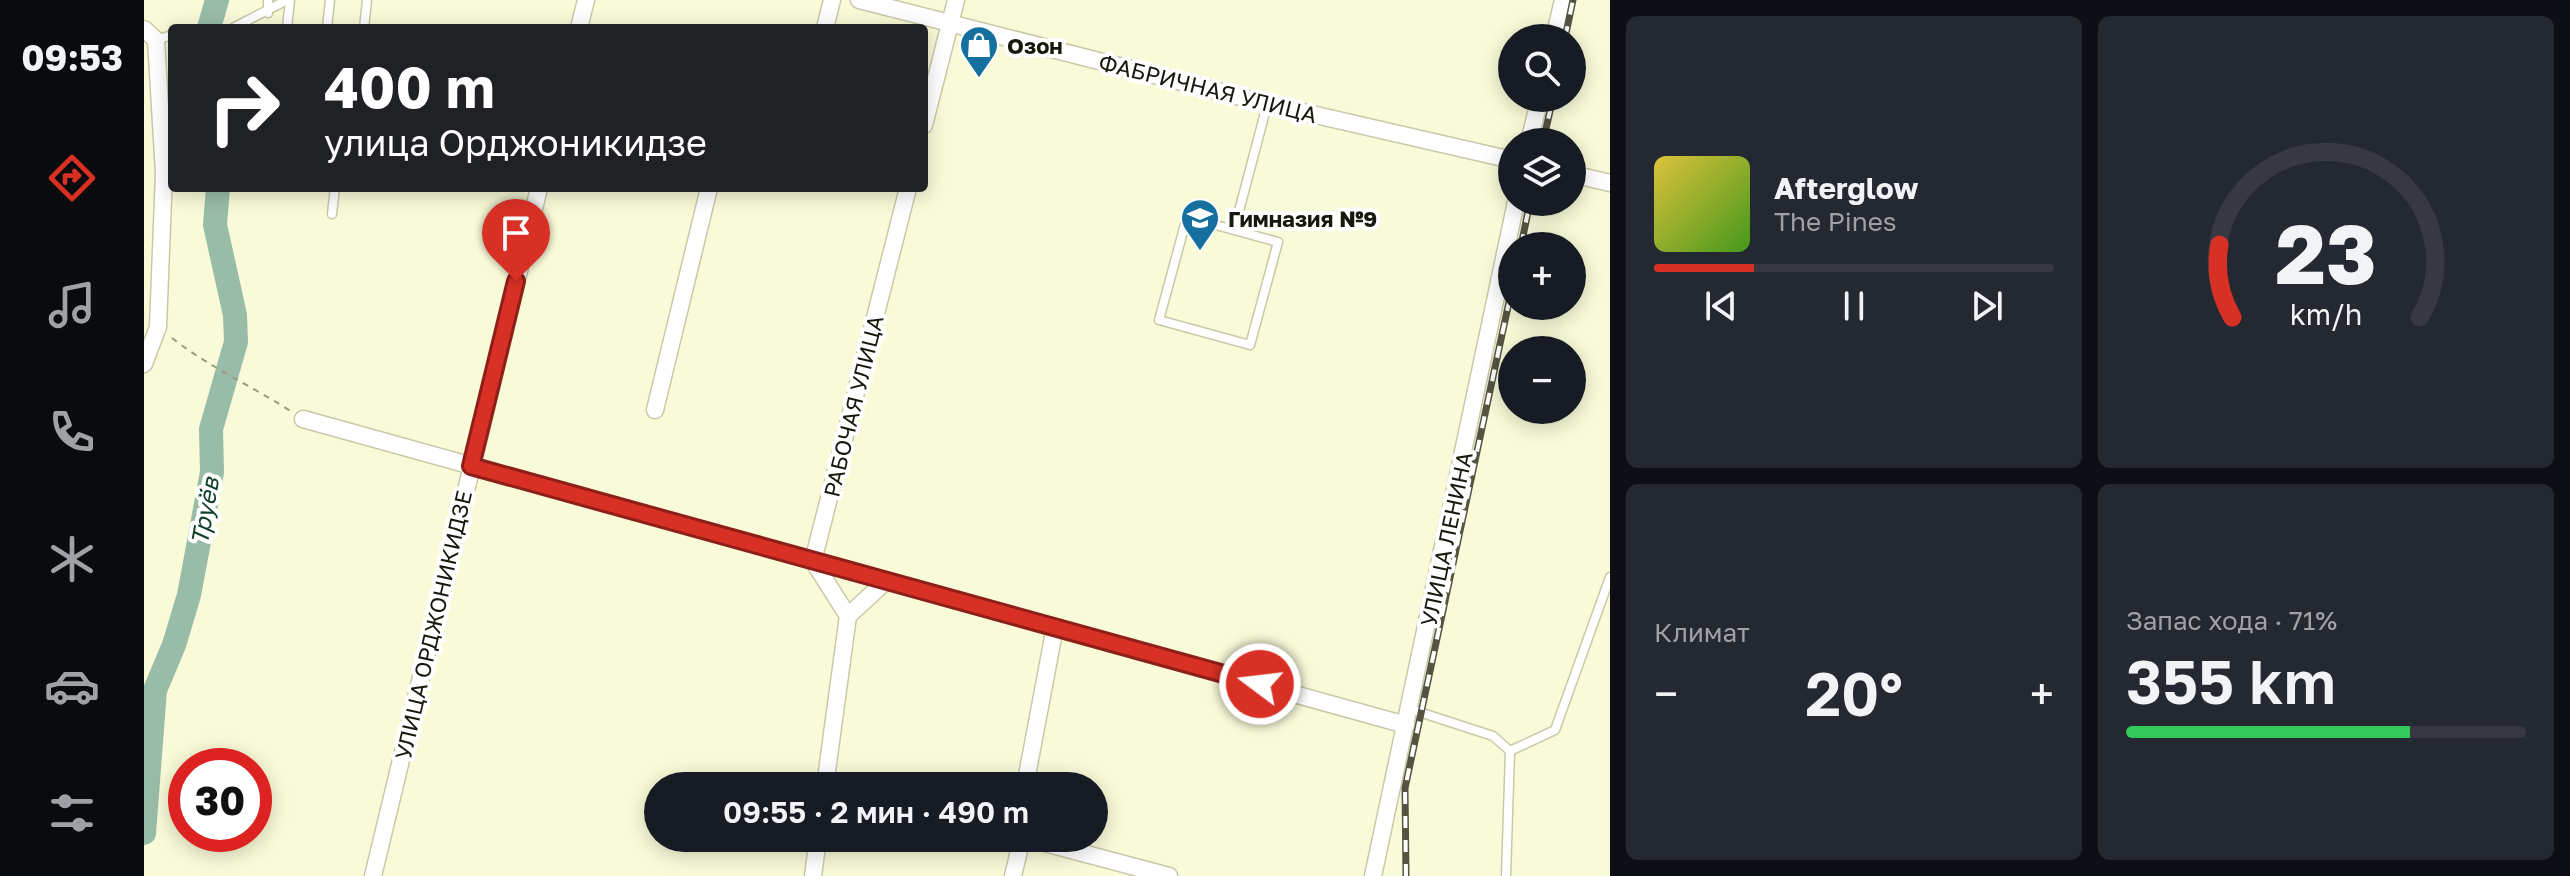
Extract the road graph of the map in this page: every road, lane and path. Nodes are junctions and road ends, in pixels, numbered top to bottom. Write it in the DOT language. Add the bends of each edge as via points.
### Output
graph roads {
  1 [pos="268,0"];
  2 [pos="289,0"];
  3 [pos="330,0"];
  4 [pos="367,0"];
  5 [pos="586,0"];
  6 [pos="832,0"];
  7 [pos="859,0"];
  8 [pos="956,0"];
  9 [pos="1563,0"];
  10 [pos="268,13"];
  11 [pos="950,22"];
  12 [pos="242,24"];
  13 [pos="287,24"];
  14 [pos="327,24"];
  15 [pos="364,24"];
  16 [pos="580,24"];
  17 [pos="826,24"];
  18 [pos="1557,24"];
  19 [pos="157,34"];
  20 [pos="1268,104"];
  21 [pos="928,109"];
  22 [pos="1498,157"];
  23 [pos="1586,177"];
  24 [pos="1610,183"];
  25 [pos="335,192"];
  26 [pos="538,192"];
  27 [pos="708,192"];
  28 [pos="907,192"];
  29 [pos="332,214"];
  30 [pos="1513,216"];
  31 [pos="1234,230"];
  32 [pos="144,313"];
  33 [pos="158,327"];
  34 [pos="144,364"];
  35 [pos="655,410"];
  36 [pos="303,419"];
  37 [pos="471,466"];
  38 [pos="813,561"];
  39 [pos="1610,577"];
  40 [pos="886,581"];
  41 [pos="848,616"];
  42 [pos="1055,627"];
  43 [pos="1408,717"];
  44 [pos="1510,751"];
  45 [pos="827,772"];
  46 [pos="1028,772"];
  47 [pos="816,852"];
  48 [pos="1020,852"];
  49 [pos="1077,852"];
  50 [pos="373,876"];
  51 [pos="813,876"];
  52 [pos="1013,876"];
  53 [pos="1169,876"];
  54 [pos="1373,876"];
  55 [pos="1506,876"];
  1 -- 10 [label="lane"];
  2 -- 10 [label="lane"];
  2 -- 13 [label="lane"];
  3 -- 14 [label="lane"];
  4 -- 15 [label="lane"];
  5 -- 16 [label="street"];
  6 -- 17 [label="street"];
  7 -- 11 [label="street, ФАБРИЧНАЯ УЛИЦА"];
  8 -- 11 [label="street"];
  9 -- 18 [label="street"];
  10 -- 12 [label="lane"];
  11 -- 20 [label="street, ФАБРИЧНАЯ УЛИЦА"];
  11 -- 21 [label="street"];
  19 -- 33 [label="street" via="164,173"];
  20 -- 22 [label="street, ФАБРИЧНАЯ УЛИЦА"];
  20 -- 31 [label="lane"];
  23 -- 24 [label="street"];
  25 -- 29 [label="lane"];
  26 -- 37 [label="street, УЛИЦА ОРДЖОНИКИДЗЕ"];
  27 -- 35 [label="street"];
  28 -- 38 [label="street, РАБОЧАЯ УЛИЦА"];
  30 -- 43 [label="street, УЛИЦА ЛЕНИНА"];
  31 -- 31 [label="lane" via="1278,242 1250,345 1159,320 1187,217"];
  32 -- 33 [label="street"];
  33 -- 34 [label="street"];
  33 -- 36 [label="path" via="205,363"];
  36 -- 37 [label="street"];
  37 -- 38 [label="street"];
  37 -- 50 [label="street, УЛИЦА ОРДЖОНИКИДЗЕ"];
  38 -- 40 [label="street"];
  38 -- 41 [label="street"];
  39 -- 44 [label="lane" via="1555,730"];
  40 -- 41 [label="street"];
  40 -- 42 [label="street"];
  41 -- 45 [label="street"];
  42 -- 43 [label="street"];
  42 -- 46 [label="street"];
  43 -- 44 [label="lane" via="1493,736"];
  43 -- 54 [label="street, УЛИЦА ЛЕНИНА"];
  44 -- 55 [label="lane"];
  47 -- 51 [label="street"];
  48 -- 52 [label="street"];
  49 -- 53 [label="street"];
}
